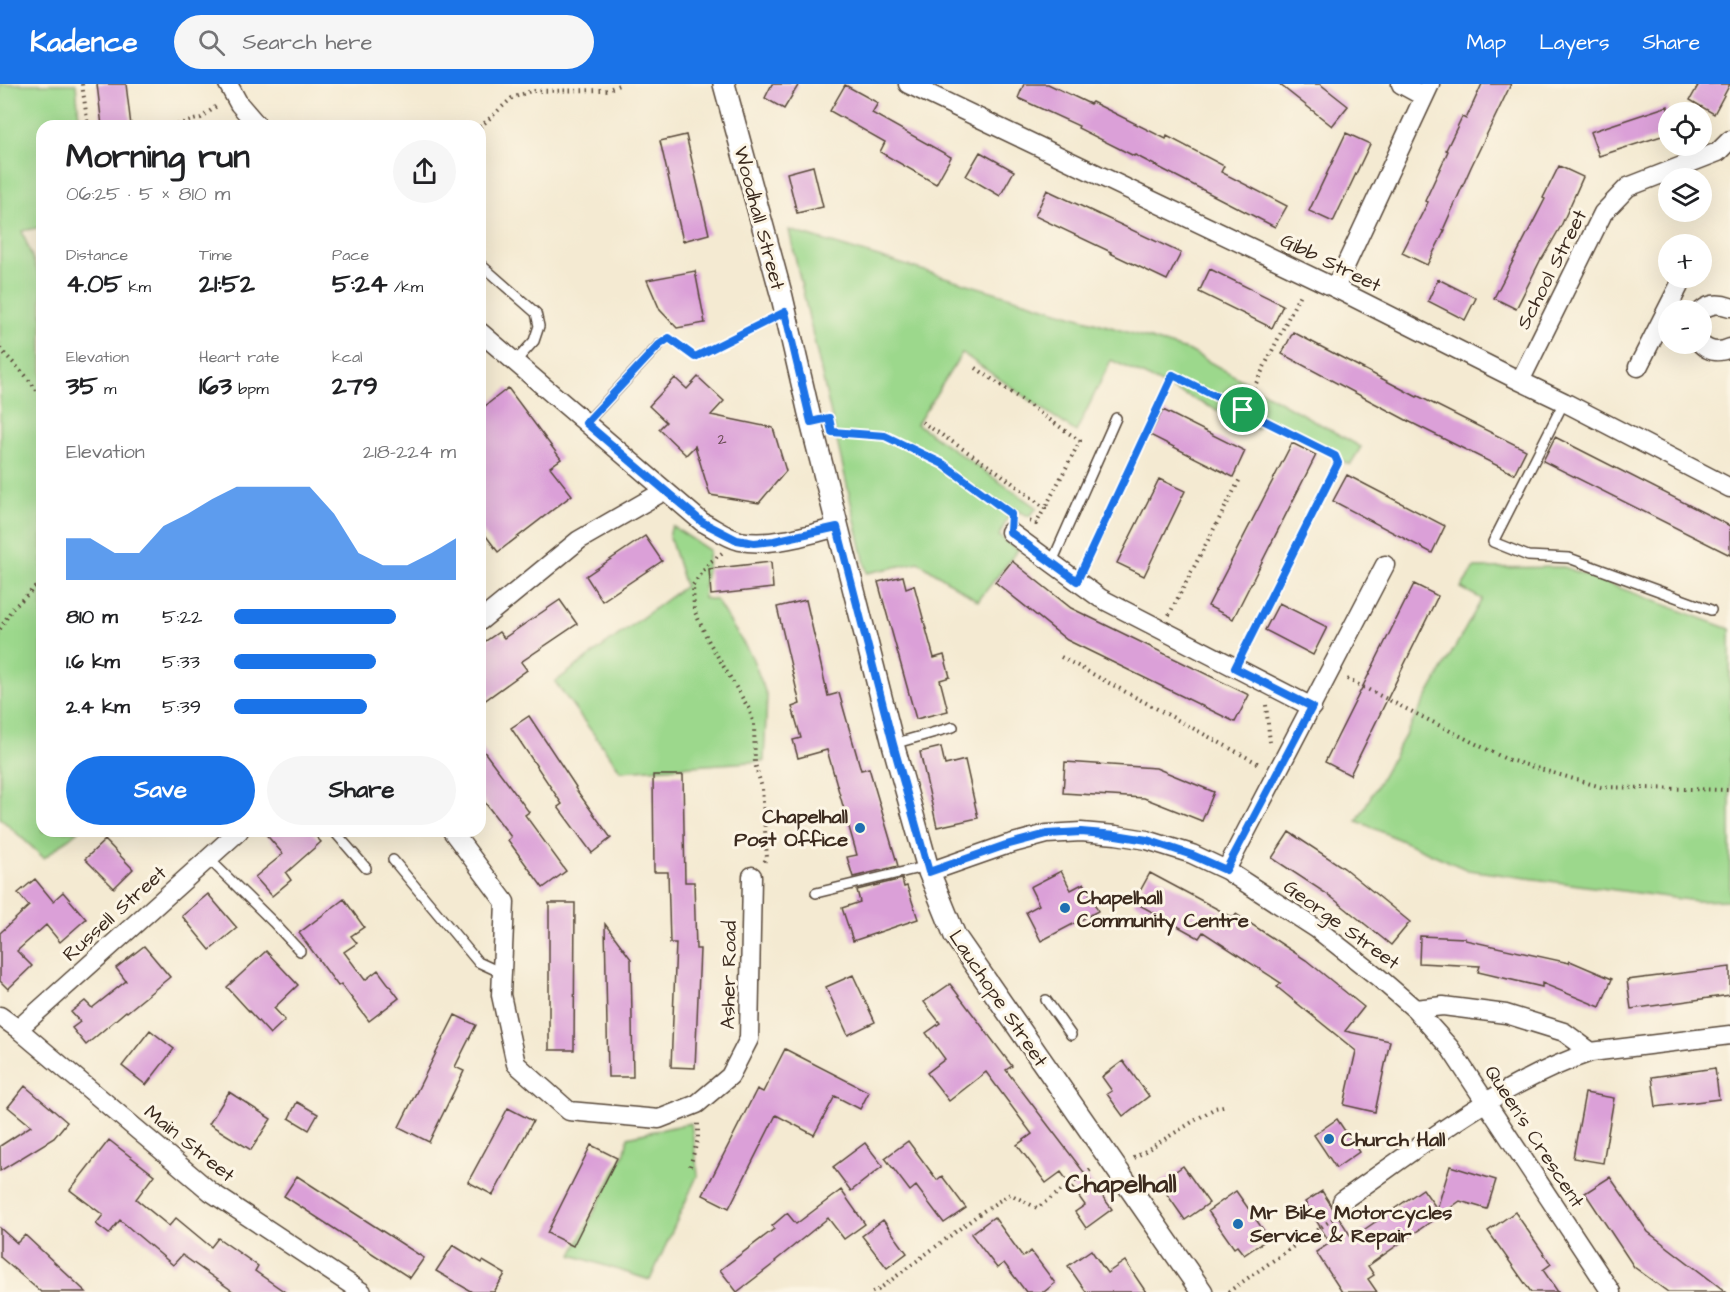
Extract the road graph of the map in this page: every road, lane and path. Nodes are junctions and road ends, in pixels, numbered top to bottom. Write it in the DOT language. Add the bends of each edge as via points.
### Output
graph roads {
  1 [pos="82,84"];
  2 [pos="622,84"];
  3 [pos="724,84"];
  4 [pos="908,84"];
  5 [pos="1401,84"];
  6 [pos="230,88"];
  7 [pos="1426,90"];
  8 [pos="944,92"];
  9 [pos="87,120"];
  10 [pos="194,120"];
  11 [pos="253,120"];
  12 [pos="486,122"];
  13 [pos="1730,140"];
  14 [pos="486,269"];
  15 [pos="1310,276"];
  16 [pos="1335,288"];
  17 [pos="1712,305"];
  18 [pos="1730,307"];
  19 [pos="785,312"];
  20 [pos="1658,336"];
  21 [pos="486,337"];
  22 [pos="659,345"];
  23 [pos="1730,348"];
  24 [pos="0,349"];
  25 [pos="1712,350"];
  26 [pos="516,362"];
  27 [pos="1638,367"];
  28 [pos="976,368"];
  29 [pos="1520,381"];
  30 [pos="36,389"];
  31 [pos="1564,402"];
  32 [pos="1243,410"];
  33 [pos="1116,418"];
  34 [pos="811,422"];
  35 [pos="922,422"];
  36 [pos="586,423"];
  37 [pos="1240,477"];
  38 [pos="1730,488"];
  39 [pos="664,491"];
  40 [pos="1045,508"];
  41 [pos="1028,520"];
  42 [pos="837,527"];
  43 [pos="1010,532"];
  44 [pos="737,540"];
  45 [pos="1052,562"];
  46 [pos="1385,565"];
  47 [pos="1077,581"];
  48 [pos="36,587"];
  49 [pos="1711,610"];
  50 [pos="486,616"];
  51 [pos="0,629"];
  52 [pos="1162,630"];
  53 [pos="1061,657"];
  54 [pos="1235,668"];
  55 [pos="1330,671"];
  56 [pos="1261,681"];
  57 [pos="1312,707"];
  58 [pos="953,728"];
  59 [pos="893,744"];
  60 [pos="1274,772"];
  61 [pos="1730,790"];
  62 [pos="232,837"];
  63 [pos="339,837"];
  64 [pos="456,837"];
  65 [pos="208,858"];
  66 [pos="393,860"];
  67 [pos="366,868"];
  68 [pos="928,869"];
  69 [pos="1226,870"];
  70 [pos="752,876"];
  71 [pos="816,893"];
  72 [pos="300,951"];
  73 [pos="502,974"];
  74 [pos="1046,1000"];
  75 [pos="1415,1009"];
  76 [pos="0,1016"];
  77 [pos="18,1029"];
  78 [pos="1071,1035"];
  79 [pos="1730,1035"];
  80 [pos="1591,1052"];
  81 [pos="1485,1102"];
  82 [pos="697,1104"];
  83 [pos="1227,1105"];
  84 [pos="1112,1163"];
  85 [pos="690,1166"];
  86 [pos="1342,1200"];
  87 [pos="362,1292"];
  88 [pos="872,1292"];
  89 [pos="1202,1292"];
  90 [pos="1228,1292"];
  91 [pos="1611,1292"];
  1 -- 9 [label="path"];
  2 -- 12 [label="path" via="606,90 531,91 512,98"];
  3 -- 19 [label="street, Woodhall Street"];
  4 -- 8 [label="street, Gibb Street"];
  5 -- 7 [label="street"];
  6 -- 10 [label="path" via="201,118"];
  6 -- 11 [label="street"];
  7 -- 16 [label="street"];
  8 -- 15 [label="street, Gibb Street"];
  13 -- 29 [label="street, School Street" via="1718,152 1628,187 1603,213"];
  14 -- 26 [label="lane" via="536,313 539,326 534,340"];
  15 -- 16 [label="street, Gibb Street"];
  15 -- 32 [label="path"];
  16 -- 29 [label="street, Gibb Street"];
  17 -- 18 [label="street"];
  19 -- 22 [label="path" via="695,357 669,338"];
  19 -- 34 [label="street, Woodhall Street"];
  20 -- 27 [label="street"];
  21 -- 26 [label="street"];
  22 -- 36 [label="lane"];
  23 -- 25 [label="street"];
  24 -- 30 [label="path"];
  26 -- 36 [label="street"];
  28 -- 40 [label="path" via="1080,441"];
  29 -- 31 [label="street, Gibb Street"];
  31 -- 38 [label="street, Gibb Street"];
  31 -- 49 [label="lane" via="1492,542 1528,556 1569,558"];
  32 -- 47 [label="path" via="1173,375"];
  32 -- 54 [label="path" via="1335,456 1338,463"];
  33 -- 45 [label="lane"];
  34 -- 42 [label="street, Woodhall Street"];
  34 -- 43 [label="path" via="829,418 832,432 885,436 943,464 1011,514"];
  35 -- 40 [label="path"];
  36 -- 39 [label="street"];
  37 -- 52 [label="path"];
  39 -- 44 [label="street" via="702,522"];
  39 -- 50 [label="street" via="579,540"];
  40 -- 41 [label="path" via="1036,524"];
  42 -- 44 [label="street" via="774,541"];
  42 -- 59 [label="street, Lauchope Street"];
  43 -- 45 [label="street"];
  44 -- 70 [label="path" via="709,563 693,585 694,610 754,724 767,858"];
  45 -- 47 [label="street"];
  46 -- 55 [label="street"];
  47 -- 52 [label="street" via="1100,598"];
  48 -- 51 [label="path" via="12,609"];
  52 -- 54 [label="street"];
  53 -- 60 [label="path"];
  54 -- 56 [label="street"];
  55 -- 57 [label="street"];
  55 -- 61 [label="path" via="1506,759 1601,787"];
  56 -- 57 [label="street"];
  56 -- 60 [label="path"];
  57 -- 60 [label="street"];
  58 -- 59 [label="lane"];
  59 -- 68 [label="street, Lauchope Street"];
  60 -- 69 [label="street"];
  62 -- 65 [label="street, Russell Street"];
  63 -- 67 [label="lane"];
  64 -- 73 [label="street, Asher Road" via="505,902"];
  65 -- 72 [label="lane"];
  65 -- 77 [label="street, Russell Street"];
  66 -- 73 [label="lane" via="477,962"];
  68 -- 69 [label="street, George Street" via="1047,834 1081,832 1147,840"];
  68 -- 71 [label="lane"];
  68 -- 84 [label="street, Lauchope Street" via="955,936"];
  69 -- 75 [label="street, George Street" via="1317,929"];
  70 -- 82 [label="street, Asher Road" via="749,1038 730,1076"];
  73 -- 82 [label="street, Asher Road" via="501,995 516,1064 569,1111 659,1119"];
  74 -- 78 [label="lane"];
  75 -- 80 [label="street" via="1443,1006 1506,1014 1564,1032"];
  75 -- 81 [label="street, Queen's Crescent" via="1450,1048"];
  76 -- 77 [label="street, Main Street"];
  77 -- 87 [label="street, Main Street" via="211,1192"];
  79 -- 80 [label="street"];
  80 -- 81 [label="street" via="1561,1062"];
  81 -- 86 [label="street"];
  81 -- 91 [label="street, Queen's Crescent"];
  82 -- 85 [label="path" via="698,1139"];
  83 -- 84 [label="path"];
  84 -- 88 [label="path" via="1037,1208 1010,1194"];
  84 -- 89 [label="street, Lauchope Street"];
  86 -- 90 [label="path" via="1346,1210"];
}
